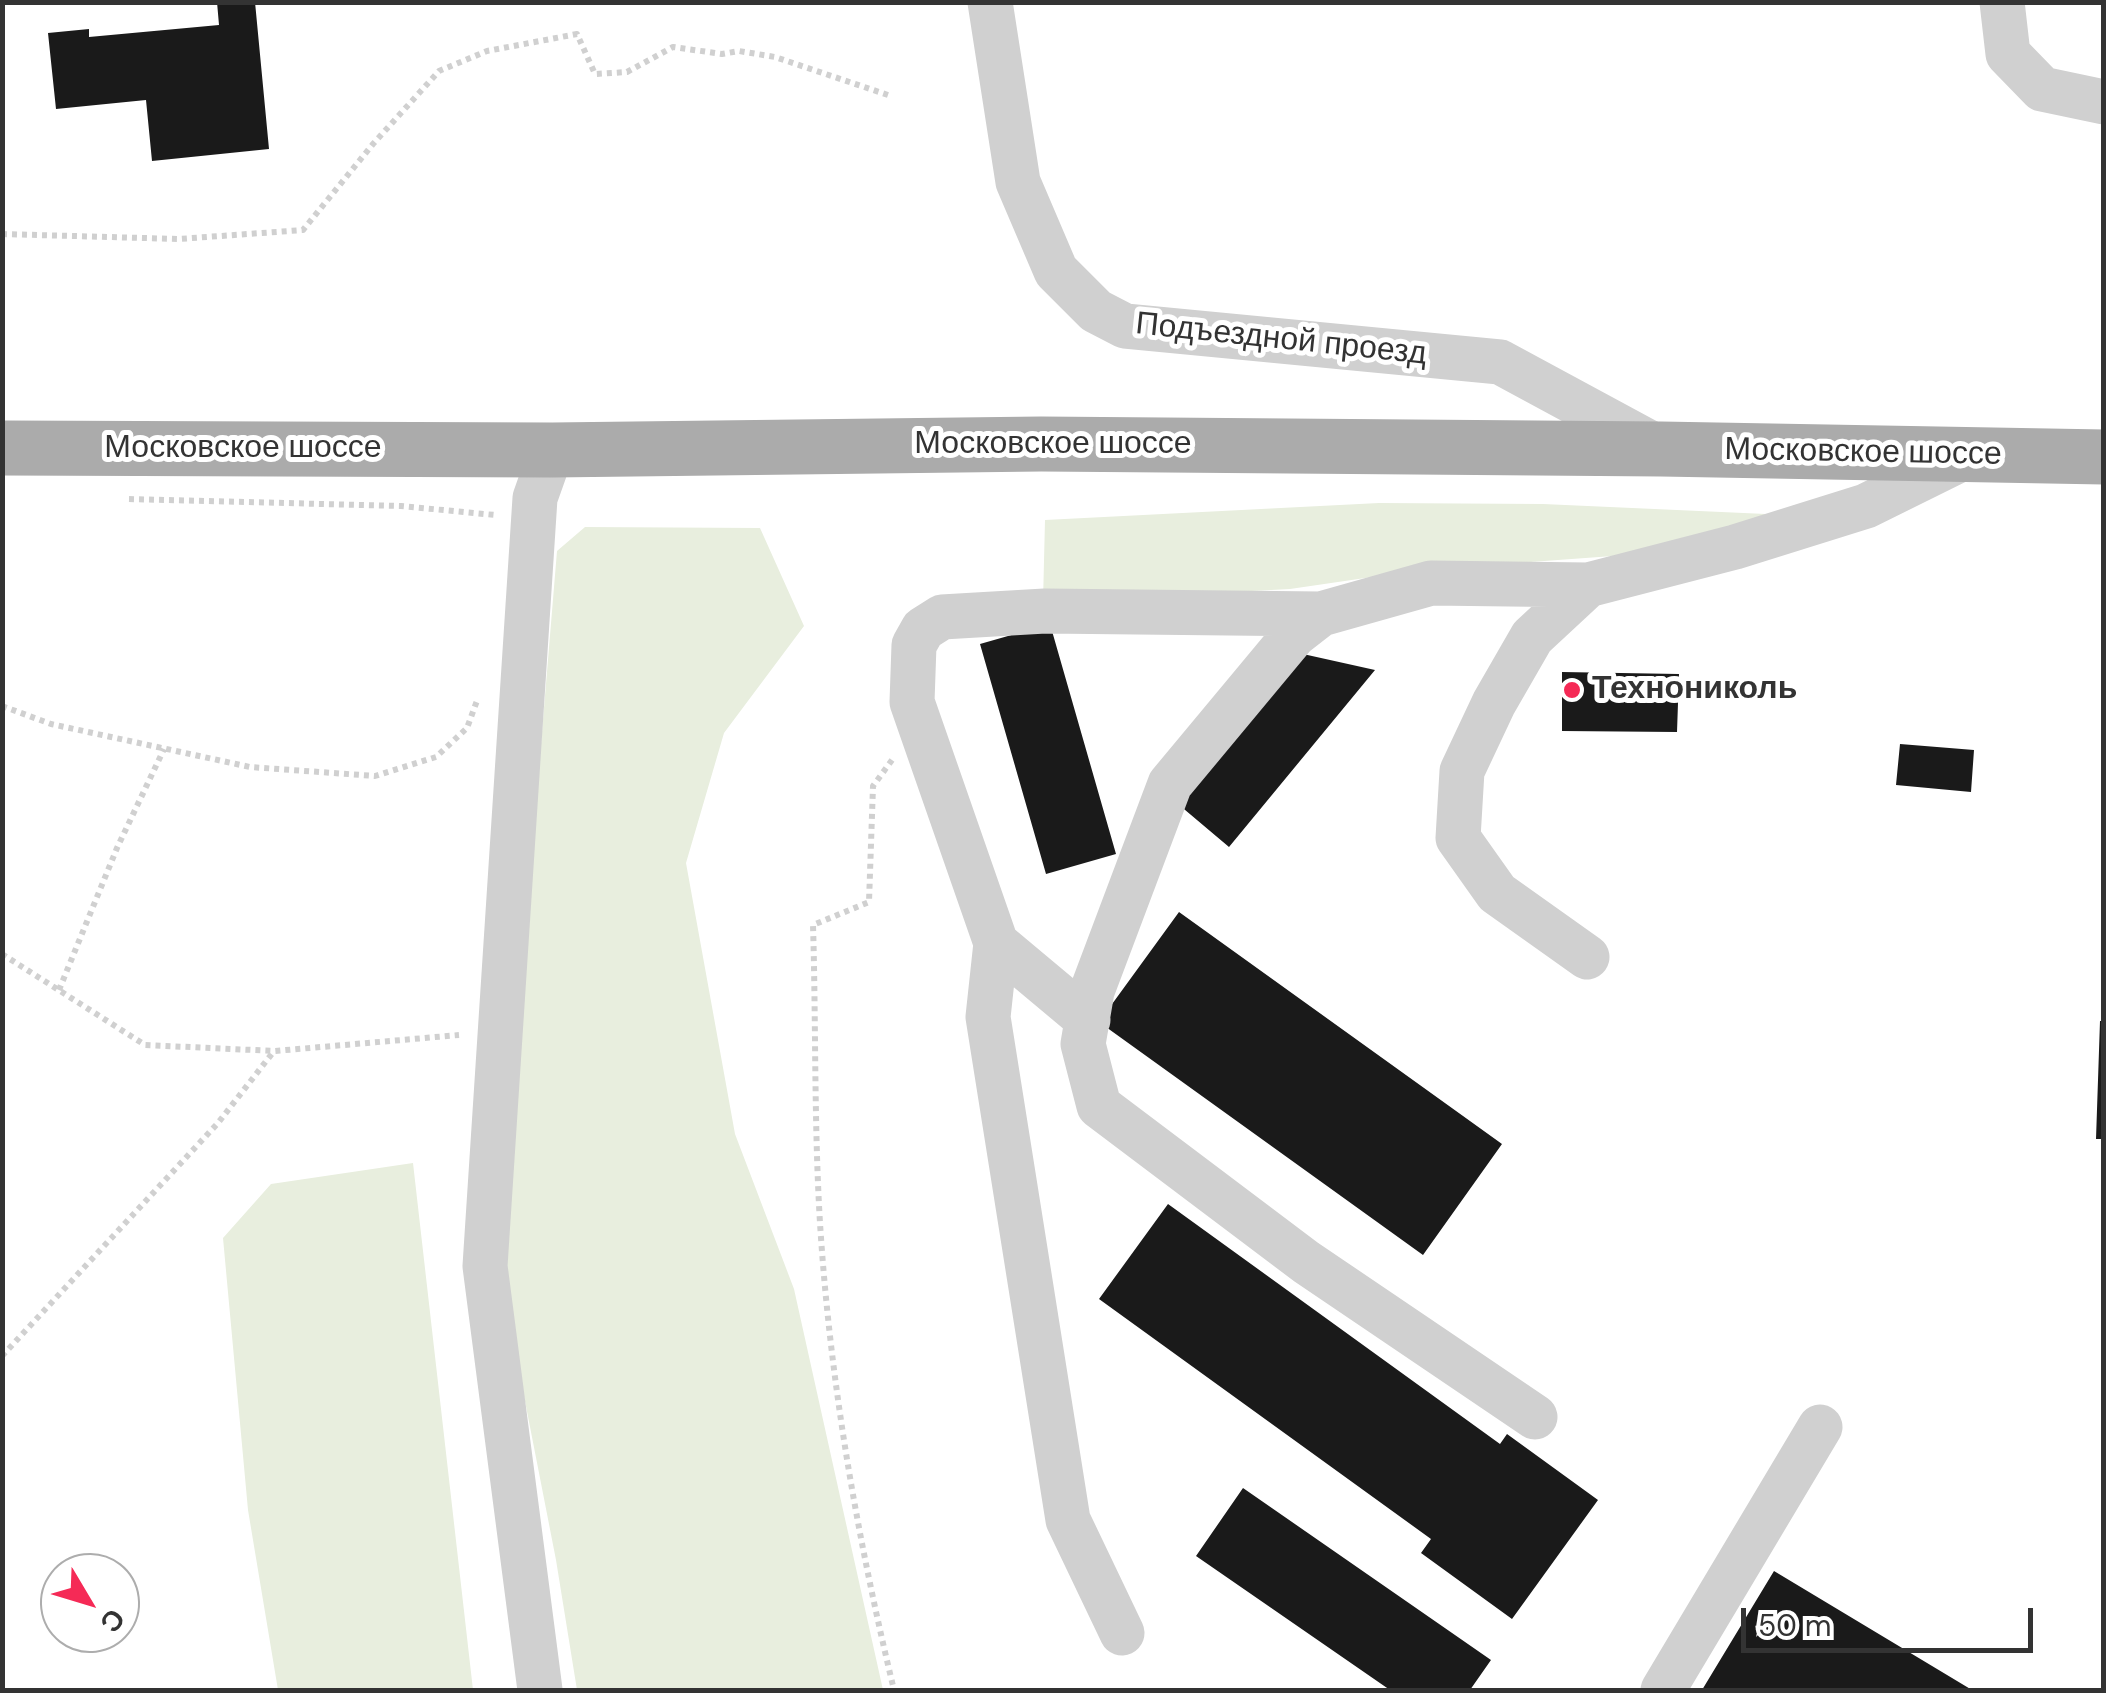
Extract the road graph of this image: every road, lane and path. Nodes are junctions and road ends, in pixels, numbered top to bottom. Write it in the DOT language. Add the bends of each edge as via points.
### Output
graph roads {
  1 [pos="990,2"];
  2 [pos="2002,2"];
  3 [pos="891,96"];
  4 [pos="2104,102"];
  5 [pos="2,234"];
  6 [pos="2,448"];
  7 [pos="1661,449"];
  8 [pos="552,450"];
  9 [pos="1966,456"];
  10 [pos="2104,457"];
  11 [pos="122,499"];
  12 [pos="531,566"];
  13 [pos="1588,585"];
  14 [pos="1321,614"];
  15 [pos="484,681"];
  16 [pos="912,702"];
  17 [pos="2,706"];
  18 [pos="164,749"];
  19 [pos="996,943"];
  20 [pos="2,954"];
  21 [pos="1587,957"];
  22 [pos="59,990"];
  23 [pos="1088,1020"];
  24 [pos="500,1031"];
  25 [pos="275,1051"];
  26 [pos="2,1356"];
  27 [pos="1535,1417"];
  28 [pos="1820,1427"];
  29 [pos="1122,1633"];
  30 [pos="540,1690"];
  31 [pos="894,1690"];
  32 [pos="1664,1690"];
  1 -- 7 [label="street, Подъездной проезд" via="1018,182 1056,271 1096,312 1124,326 1500,362"];
  2 -- 4 [label="street" via="2008,54 2042,89"];
  3 -- 5 [label="path" via="739,51 674,47 627,72 595,74 577,34 487,51 439,71 303,230 178,240"];
  6 -- 8 [label="main road, Московское шоссе"];
  7 -- 8 [label="main road, Московское шоссе" via="1041,444"];
  7 -- 9 [label="main road, Московское шоссе"];
  8 -- 12 [label="street" via="535,498"];
  9 -- 10 [label="main road, Московское шоссе"];
  9 -- 13 [label="street" via="1866,506"];
  11 -- 12 [label="path" via="492,513 512,522"];
  12 -- 24 [label="street"];
  13 -- 14 [label="street" via="1431,584"];
  13 -- 21 [label="street" via="1532,637 1494,703 1462,771 1458,838 1497,893"];
  14 -- 16 [label="street" via="1045,611 942,617 914,645"];
  14 -- 23 [label="street" via="1294,635 1170,784 1092,991"];
  15 -- 18 [label="path" via="466,728 436,757 376,776 250,768"];
  16 -- 19 [label="street"];
  16 -- 31 [label="path" via="892,760 873,786 869,902 813,925 820,1222 836,1400"];
  17 -- 18 [label="path"];
  18 -- 22 [label="path"];
  19 -- 23 [label="street"];
  19 -- 29 [label="street" via="988,1017 1068,1520"];
  20 -- 22 [label="path"];
  22 -- 25 [label="path" via="146,1044"];
  23 -- 27 [label="street" via="1084,1044 1099,1106 1306,1262"];
  24 -- 25 [label="path"];
  24 -- 30 [label="street" via="485,1266"];
  25 -- 26 [label="path" via="218,1123"];
  28 -- 32 [label="street"];
}
